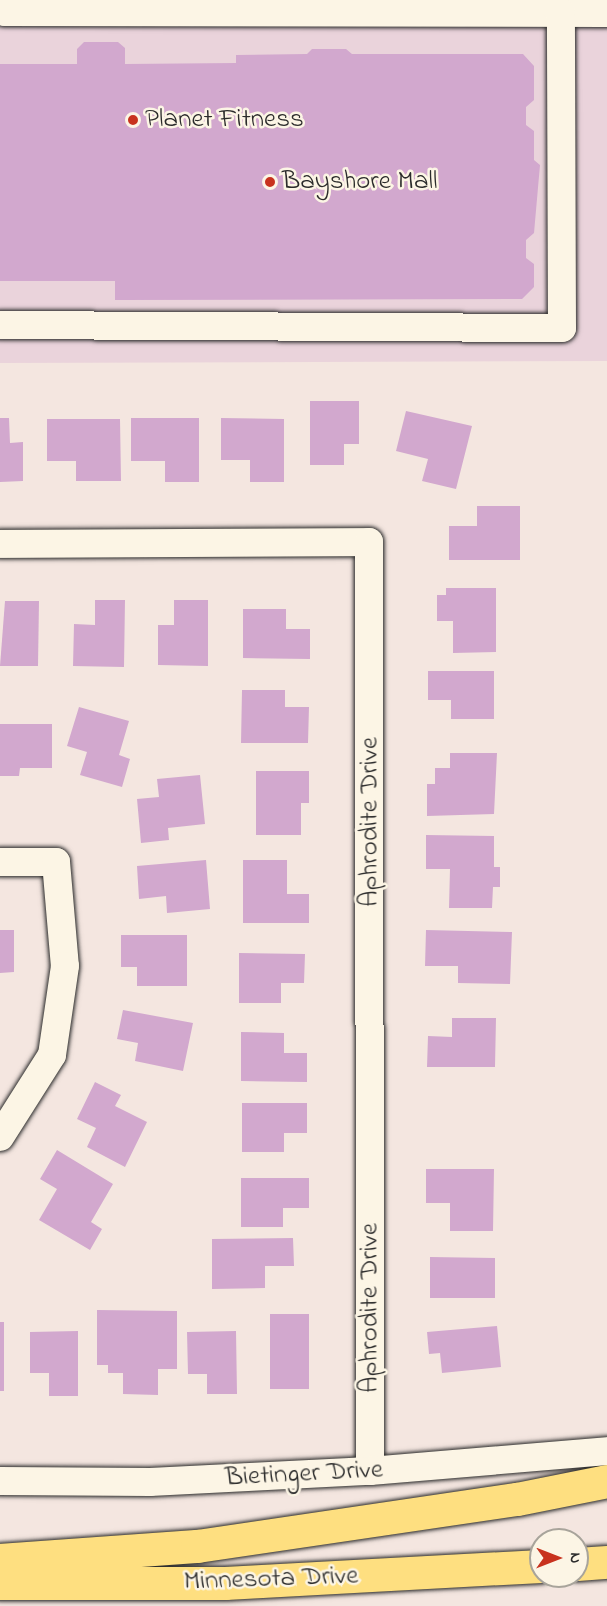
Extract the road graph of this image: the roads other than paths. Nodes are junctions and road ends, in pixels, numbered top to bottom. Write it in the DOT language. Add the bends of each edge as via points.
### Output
graph roads {
  1 [pos="5,0"];
  2 [pos="555,7"];
  3 [pos="607,13"];
  4 [pos="0,325"];
  5 [pos="0,544"];
  6 [pos="0,862"];
  7 [pos="0,1137"];
  8 [pos="607,1451"];
  9 [pos="370,1471"];
  10 [pos="0,1481"];
  11 [pos="607,1481"];
  12 [pos="0,1560"];
  13 [pos="607,1562"];
  14 [pos="589,1563"];
  15 [pos="529,1567"];
  16 [pos="0,1583"];
  1 -- 2 [label="street" via="5,12"];
  2 -- 3 [label="street"];
  2 -- 4 [label="street" via="562,328"];
  5 -- 9 [label="street, Aphrodite Drive" via="369,542"];
  6 -- 7 [label="street" via="56,862 65,966 52,1055"];
  8 -- 9 [label="street, Bietinger Drive"];
  9 -- 10 [label="street, Bietinger Drive" via="150,1482"];
  11 -- 12 [label="highway" via="517,1499 196,1546"];
  13 -- 14 [label="highway"];
  15 -- 16 [label="highway, Minnesota Drive" via="225,1583"];
}
